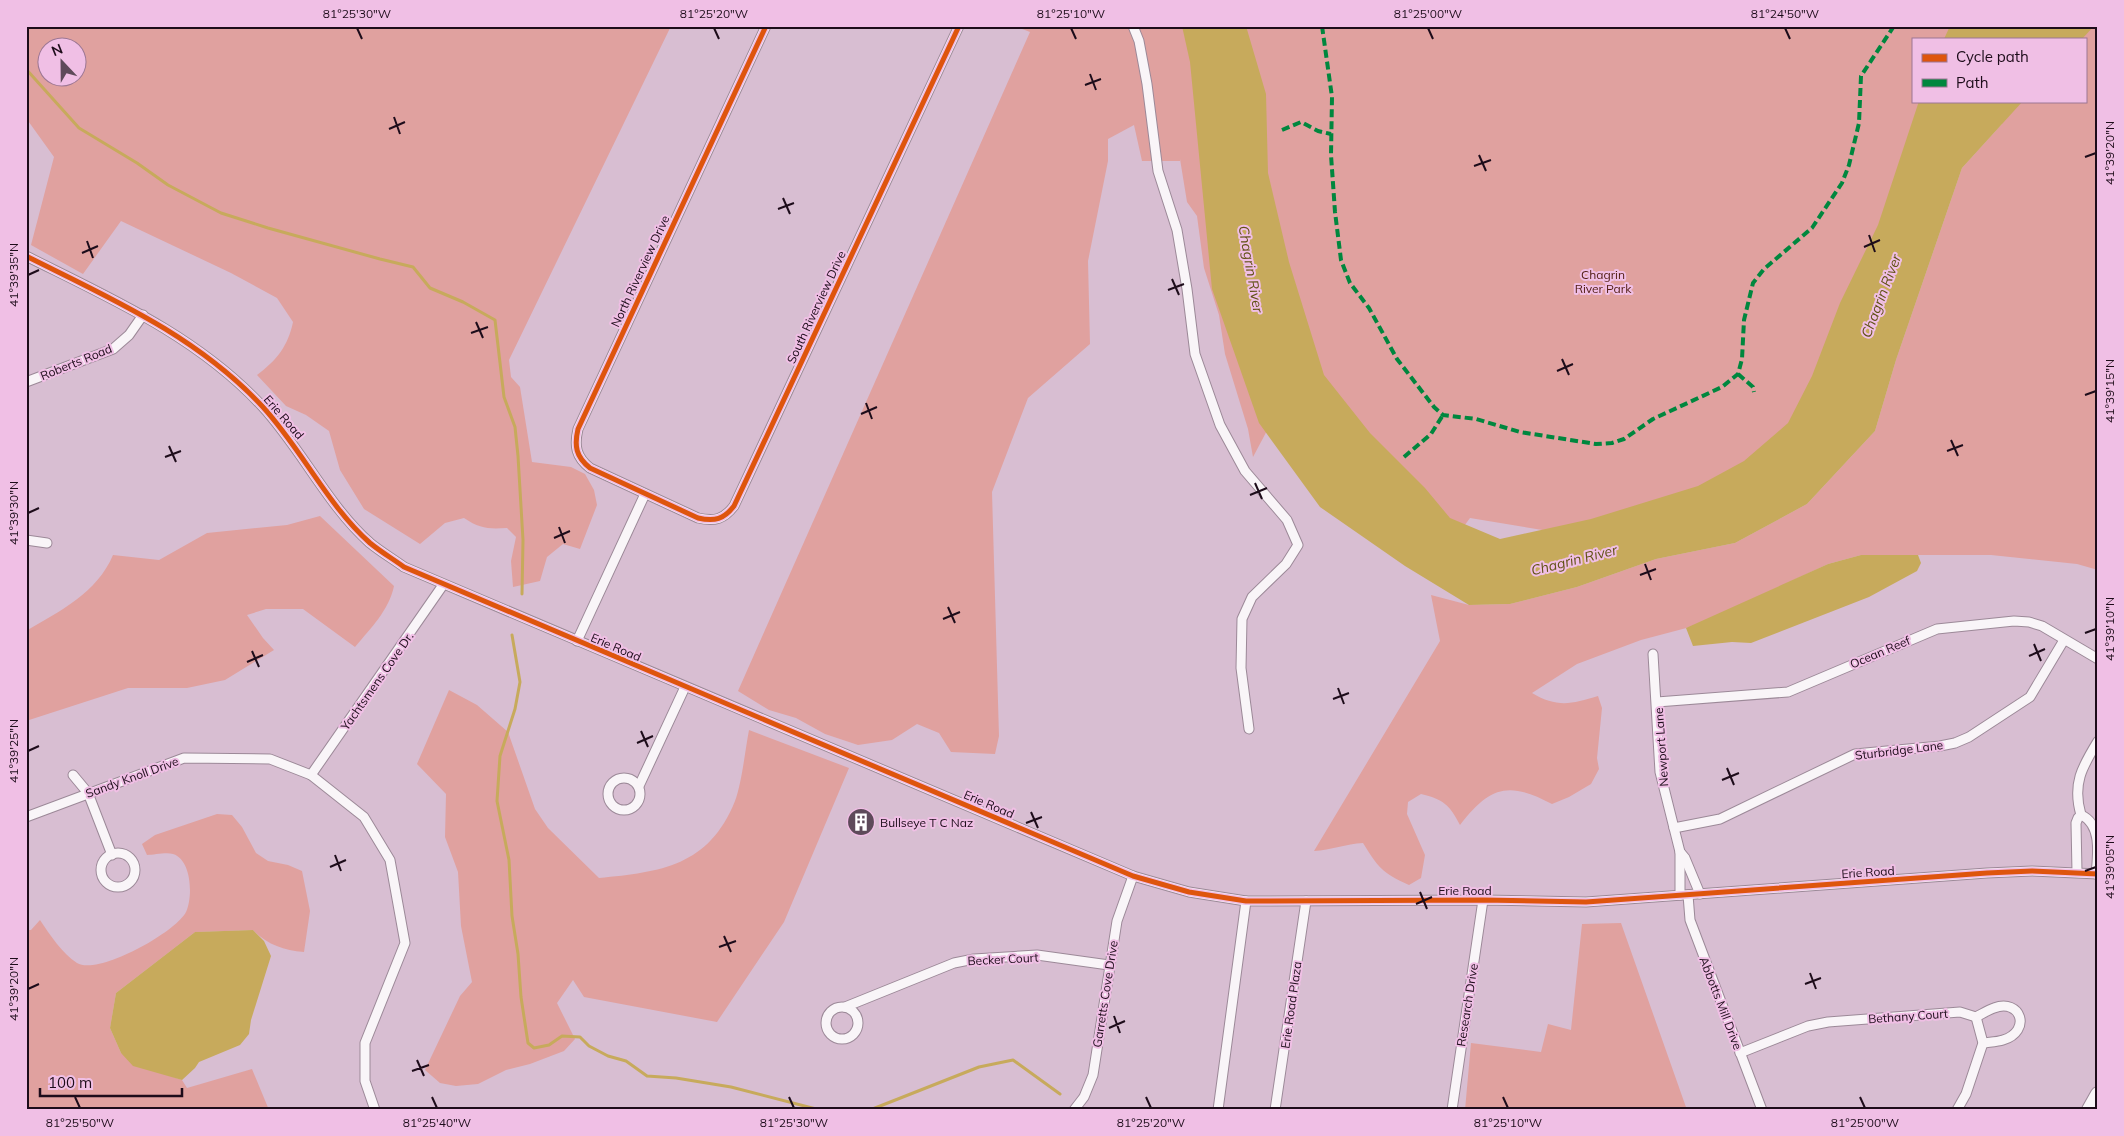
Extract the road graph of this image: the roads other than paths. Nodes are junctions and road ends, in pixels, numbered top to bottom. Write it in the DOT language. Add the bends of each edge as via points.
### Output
graph roads {
  1 [pos="766,26"];
  2 [pos="958,26"];
  3 [pos="1133,26"];
  4 [pos="26,256"];
  5 [pos="143,315"];
  6 [pos="26,382"];
  7 [pos="645,494"];
  8 [pos="26,540"];
  9 [pos="47,544"];
  10 [pos="443,586"];
  11 [pos="2064,640"];
  12 [pos="577,641"];
  13 [pos="1653,654"];
  14 [pos="2098,659"];
  15 [pos="685,687"];
  16 [pos="1657,702"];
  17 [pos="1249,728"];
  18 [pos="2098,741"];
  19 [pos="2094,754"];
  20 [pos="74,775"];
  21 [pos="311,775"];
  22 [pos="639,786"];
  23 [pos="88,793"];
  24 [pos="2081,815"];
  25 [pos="26,817"];
  26 [pos="1674,828"];
  27 [pos="1680,852"];
  28 [pos="112,855"];
  29 [pos="2077,872"];
  30 [pos="2097,874"];
  31 [pos="1134,876"];
  32 [pos="1700,894"];
  33 [pos="1684,895"];
  34 [pos="1483,900"];
  35 [pos="1246,901"];
  36 [pos="1306,901"];
  37 [pos="1109,965"];
  38 [pos="845,1007"];
  39 [pos="1976,1018"];
  40 [pos="1983,1042"];
  41 [pos="1740,1053"];
  42 [pos="2098,1094"];
  43 [pos="375,1110"];
  44 [pos="1074,1110"];
  45 [pos="1218,1110"];
  46 [pos="1275,1110"];
  47 [pos="1452,1110"];
  48 [pos="1762,1110"];
  49 [pos="1957,1110"];
  50 [pos="2089,1110"];
  1 -- 7 [label="street, North Riverview Drive" via="578,429 575,442 582,462"];
  2 -- 7 [label="street, South Riverview Drive" via="734,506 719,520 708,520"];
  3 -- 17 [label="street" via="1147,84 1158,171 1177,230 1195,354 1220,426 1245,471 1287,520 1298,545 1286,564 1252,597 1242,619 1241,668"];
  4 -- 5 [label="street, Erie Road"];
  5 -- 6 [label="street, Roberts Road" via="113,349"];
  5 -- 10 [label="street, Erie Road" via="214,362 262,405 295,445 340,510 370,543 404,567"];
  7 -- 12 [label="street"];
  8 -- 9 [label="street"];
  10 -- 12 [label="street, Erie Road"];
  10 -- 21 [label="street, Yachtsmens Cove Dr."];
  11 -- 14 [label="street, Ocean Reef"];
  11 -- 16 [label="street, Ocean Reef" via="2029,622 1937,629 1788,692"];
  11 -- 26 [label="street, Sturbridge Lane" via="2030,697 1969,737 1940,746 1855,754 1720,819"];
  12 -- 15 [label="street, Erie Road"];
  13 -- 16 [label="street, Newport Lane"];
  15 -- 22 [label="street"];
  15 -- 31 [label="street, Erie Road"];
  16 -- 26 [label="street, Newport Lane" via="1660,772"];
  18 -- 19 [label="street"];
  19 -- 24 [label="street" via="2081,771 2077,785 2077,804"];
  20 -- 23 [label="street"];
  21 -- 23 [label="street, Sandy Knoll Drive" via="270,759 184,758"];
  21 -- 43 [label="street, Sandy Knoll Drive" via="364,817 390,860 405,944 365,1043 364,1081"];
  23 -- 25 [label="street, Sandy Knoll Drive"];
  23 -- 28 [label="street"];
  24 -- 29 [label="street" via="2076,823"];
  24 -- 30 [label="street" via="2094,827"];
  26 -- 27 [label="street, Newport Lane"];
  27 -- 32 [label="street, Newport Lane"];
  27 -- 33 [label="street, Abbotts Mill Drive"];
  29 -- 30 [label="street, Erie Road"];
  29 -- 32 [label="street, Erie Road" via="1987,873"];
  31 -- 35 [label="street, Erie Road" via="1189,892"];
  31 -- 37 [label="street, Garretts Cove Drive" via="1117,921"];
  32 -- 33 [label="street, Erie Road"];
  33 -- 34 [label="street, Erie Road" via="1586,902"];
  33 -- 41 [label="street, Abbotts Mill Drive" via="1690,920"];
  34 -- 36 [label="street, Erie Road"];
  34 -- 47 [label="street, Research Drive"];
  35 -- 36 [label="street, Erie Road"];
  35 -- 45 [label="street"];
  36 -- 46 [label="street, Erie Road Plaza"];
  37 -- 38 [label="street, Becker Court" via="1037,955 974,959 954,963"];
  37 -- 44 [label="street, Garretts Cove Drive" via="1093,1075 1084,1097"];
  39 -- 40 [label="street"];
  39 -- 40 [label="street" via="2005,1006 2019,1014 2021,1022 2012,1036"];
  39 -- 41 [label="street, Bethany Court" via="1960,1012 1828,1022 1808,1026"];
  40 -- 49 [label="street" via="1966,1094"];
  41 -- 48 [label="street, Abbotts Mill Drive"];
  42 -- 50 [label="highway"];
}
